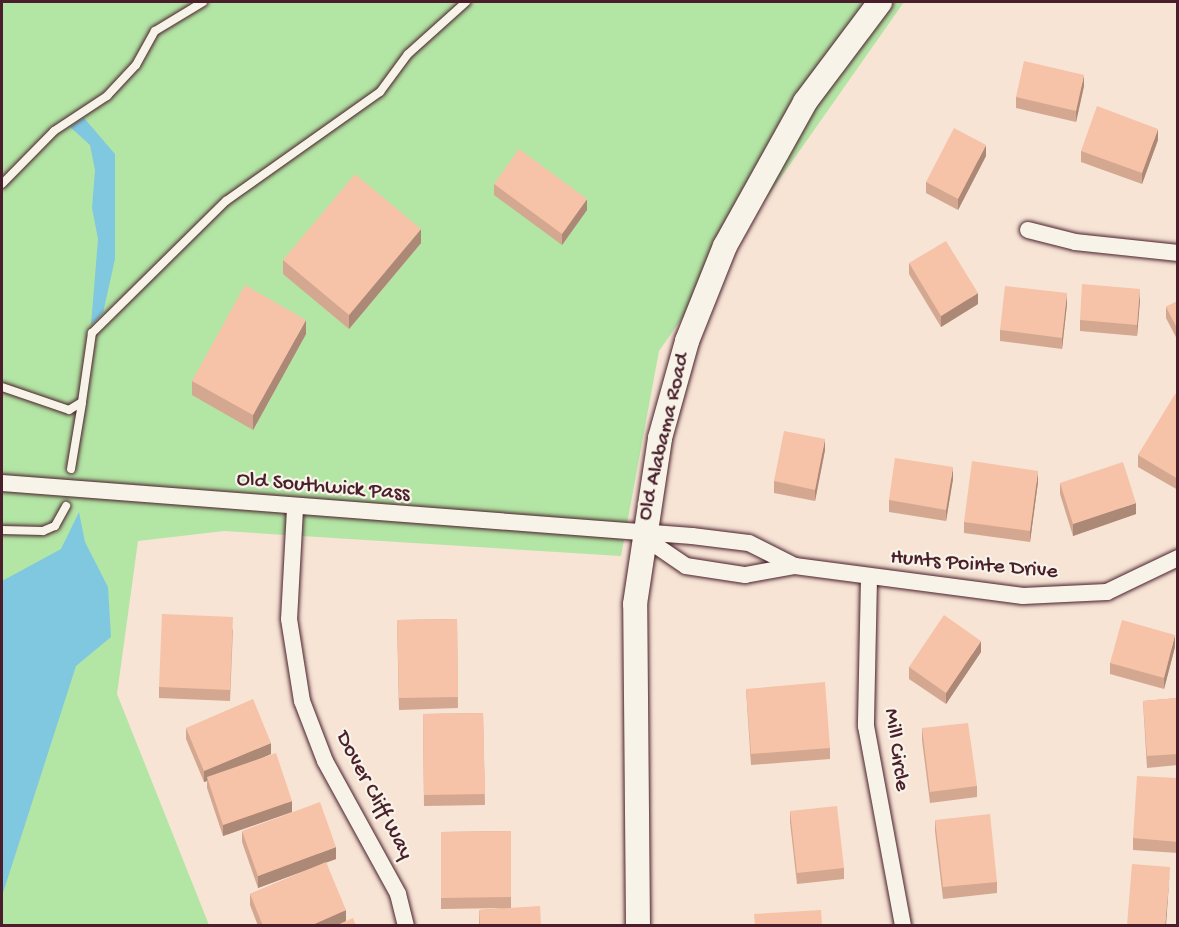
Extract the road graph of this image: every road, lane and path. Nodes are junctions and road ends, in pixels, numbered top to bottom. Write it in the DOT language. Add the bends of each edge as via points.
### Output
graph roads {
  1 [pos="204,2"];
  2 [pos="466,2"];
  3 [pos="880,2"];
  4 [pos="2,184"];
  5 [pos="1028,230"];
  6 [pos="1178,253"];
  7 [pos="2,387"];
  8 [pos="82,402"];
  9 [pos="71,469"];
  10 [pos="2,483"];
  11 [pos="66,506"];
  12 [pos="295,509"];
  13 [pos="2,530"];
  14 [pos="642,536"];
  15 [pos="1178,558"];
  16 [pos="795,566"];
  17 [pos="869,578"];
  18 [pos="406,926"];
  19 [pos="638,926"];
  20 [pos="903,926"];
  1 -- 4 [label="lane" via="155,31 136,65 89,110 54,131"];
  2 -- 8 [label="lane" via="408,54 380,92 226,201 92,333"];
  3 -- 14 [label="main road, Old Alabama Road" via="805,102 725,246 673,392"];
  5 -- 6 [label="street" via="1075,242"];
  7 -- 8 [label="lane" via="69,411"];
  8 -- 9 [label="lane"];
  10 -- 12 [label="street, Old Southwick Pass"];
  11 -- 13 [label="lane" via="55,526 43,531"];
  12 -- 14 [label="street, Old Southwick Pass"];
  12 -- 18 [label="street, Dover Cliff Way" via="289,619 302,701 325,761 382,860"];
  14 -- 16 [label="street, Hunts Pointe Drive" via="749,543"];
  14 -- 16 [label="street, Hunts Pointe Drive" via="686,566 745,574"];
  14 -- 19 [label="main road, Old Alabama Road" via="633,672"];
  15 -- 17 [label="street, Hunts Pointe Drive" via="1107,592 1060,598"];
  16 -- 17 [label="street, Hunts Pointe Drive"];
  17 -- 20 [label="street, Mill Circle" via="866,726"];
}
